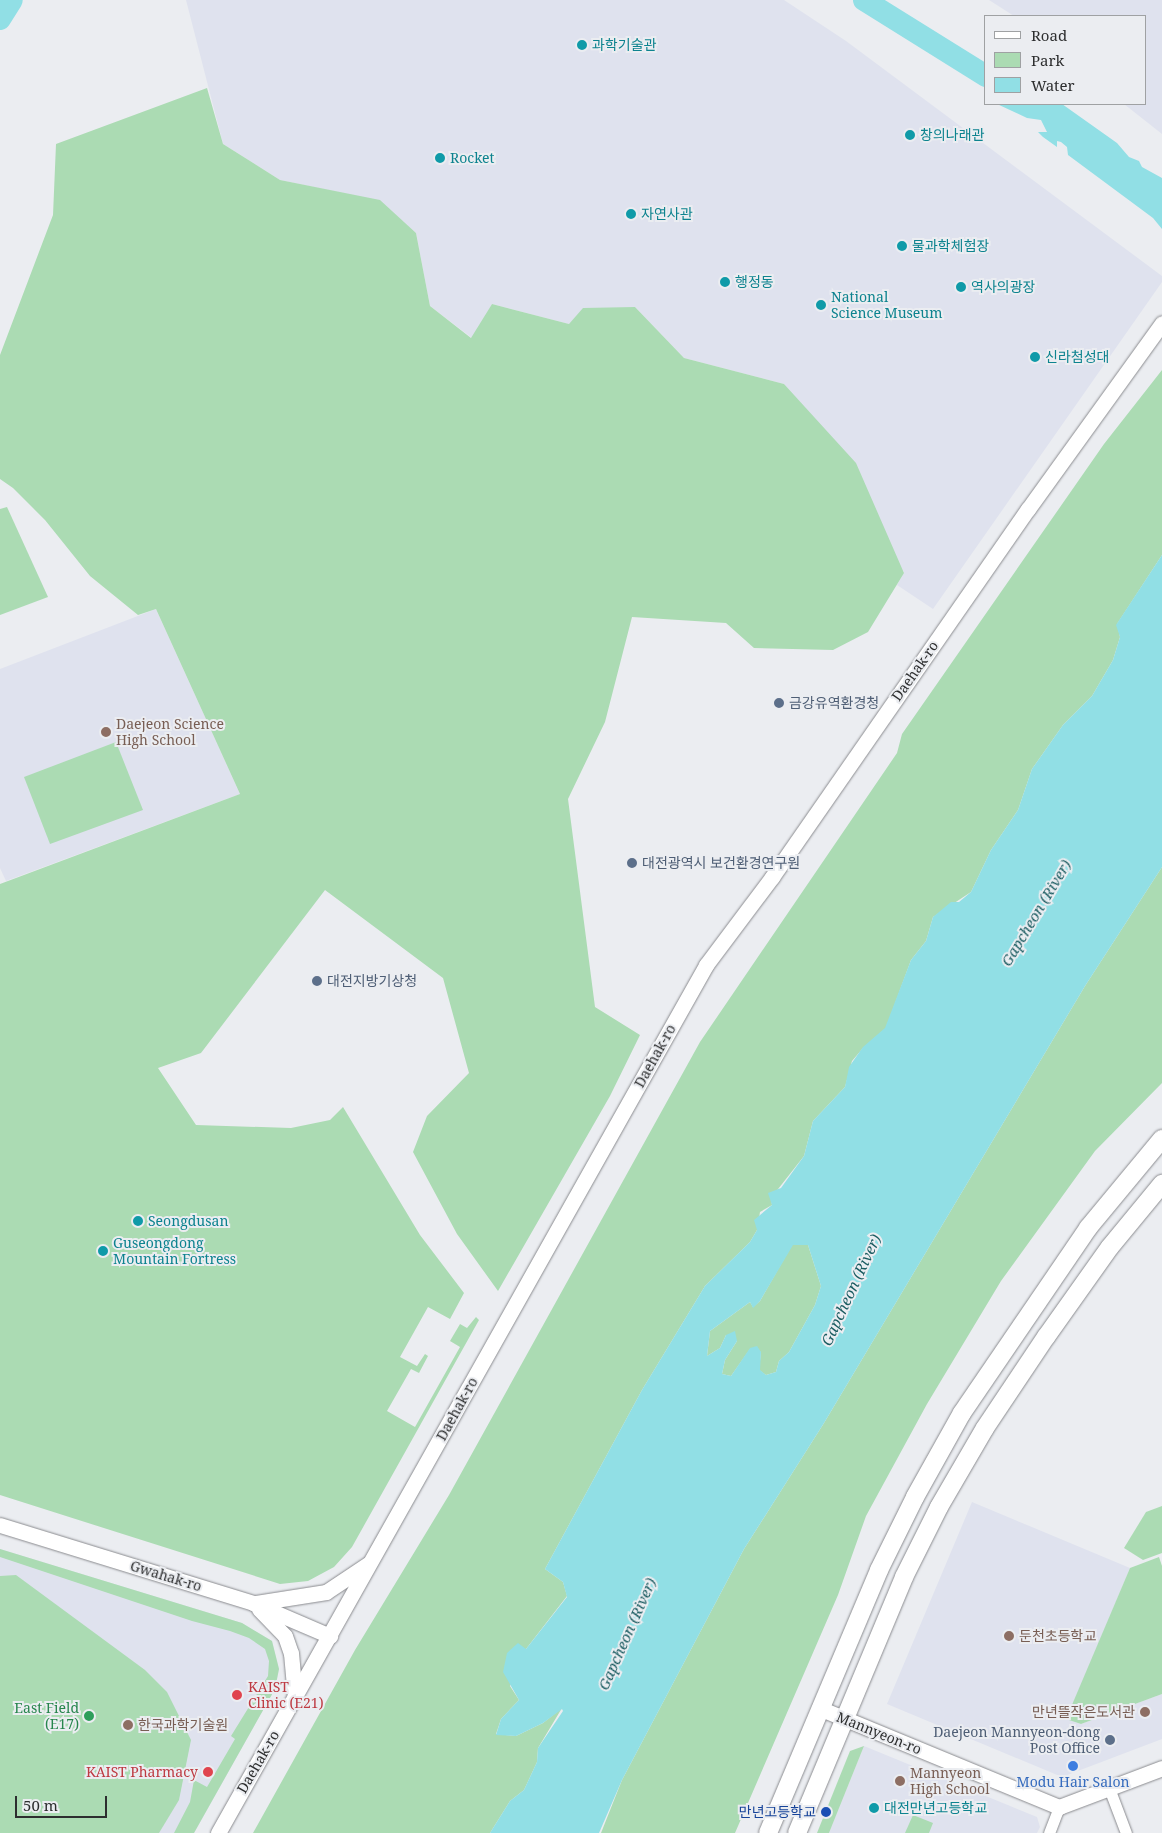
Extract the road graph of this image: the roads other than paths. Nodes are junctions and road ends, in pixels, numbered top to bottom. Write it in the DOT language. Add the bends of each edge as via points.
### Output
graph roads {
  1 [pos="1162,324"];
  2 [pos="1162,1138"];
  3 [pos="1162,1184"];
  4 [pos="0,1525"];
  5 [pos="372,1562"];
  6 [pos="253,1603"];
  7 [pos="330,1636"];
  8 [pos="295,1697"];
  9 [pos="819,1708"];
  10 [pos="845,1719"];
  11 [pos="1162,1768"];
  12 [pos="1109,1788"];
  13 [pos="1059,1807"];
  14 [pos="218,1833"];
  15 [pos="768,1833"];
  16 [pos="797,1833"];
  17 [pos="1049,1833"];
  18 [pos="1126,1833"];
  1 -- 5 [label="main road, Daehak-ro" via="1022,517 772,877 706,965"];
  2 -- 9 [label="main road" via="1088,1228 962,1413 883,1562"];
  3 -- 10 [label="main road" via="1110,1247 985,1428 939,1507 904,1577"];
  4 -- 6 [label="main road, Gwahak-ro"];
  5 -- 6 [label="main road" via="326,1592"];
  5 -- 7 [label="main road, Daehak-ro"];
  6 -- 7 [label="main road, Gwahak-ro"];
  6 -- 8 [label="main road" via="285,1636 291,1653"];
  7 -- 8 [label="main road, Daehak-ro"];
  8 -- 14 [label="main road, Daehak-ro"];
  9 -- 10 [label="main road, Mannyeon-ro"];
  9 -- 15 [label="main road"];
  10 -- 13 [label="main road, Mannyeon-ro"];
  10 -- 16 [label="main road"];
  11 -- 12 [label="main road"];
  12 -- 13 [label="main road"];
  12 -- 18 [label="street"];
  13 -- 17 [label="street"];
}
